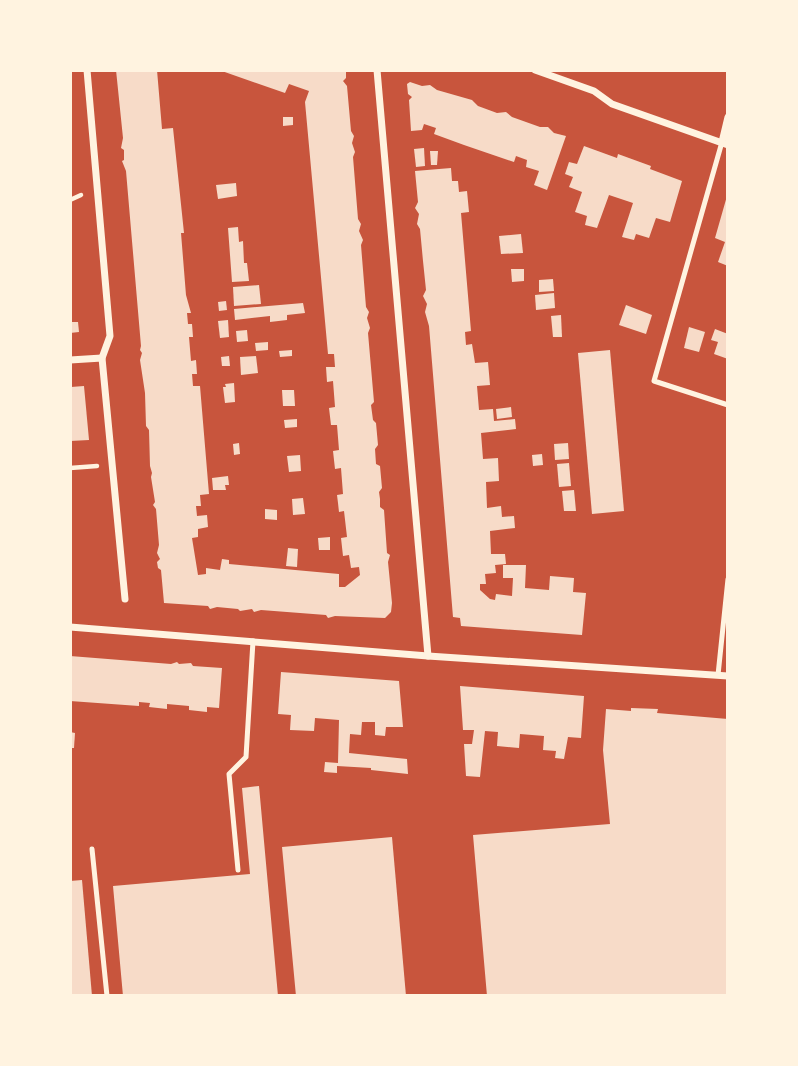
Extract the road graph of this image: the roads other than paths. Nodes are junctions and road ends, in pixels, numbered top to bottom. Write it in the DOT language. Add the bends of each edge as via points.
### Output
graph roads {
  1 [pos="87,70"];
  2 [pos="377,70"];
  3 [pos="535,70"];
  4 [pos="728,117"];
  5 [pos="725,144"];
  6 [pos="102,358"];
  7 [pos="70,360"];
  8 [pos="728,405"];
  9 [pos="728,579"];
  10 [pos="125,599"];
  11 [pos="70,627"];
  12 [pos="253,642"];
  13 [pos="428,656"];
  14 [pos="718,675"];
  15 [pos="728,676"];
  16 [pos="93,849"];
  17 [pos="239,870"];
  18 [pos="107,996"];
  1 -- 6 [label="street" via="110,336"];
  2 -- 13 [label="street"];
  3 -- 5 [label="street" via="594,91 612,104"];
  4 -- 5 [label="street"];
  5 -- 8 [label="lane" via="654,381"];
  6 -- 7 [label="street"];
  6 -- 10 [label="street"];
  9 -- 14 [label="lane"];
  11 -- 12 [label="street"];
  12 -- 13 [label="street"];
  12 -- 17 [label="lane" via="246,757 229,774"];
  13 -- 14 [label="street"];
  14 -- 15 [label="street"];
  16 -- 18 [label="lane"];
}
